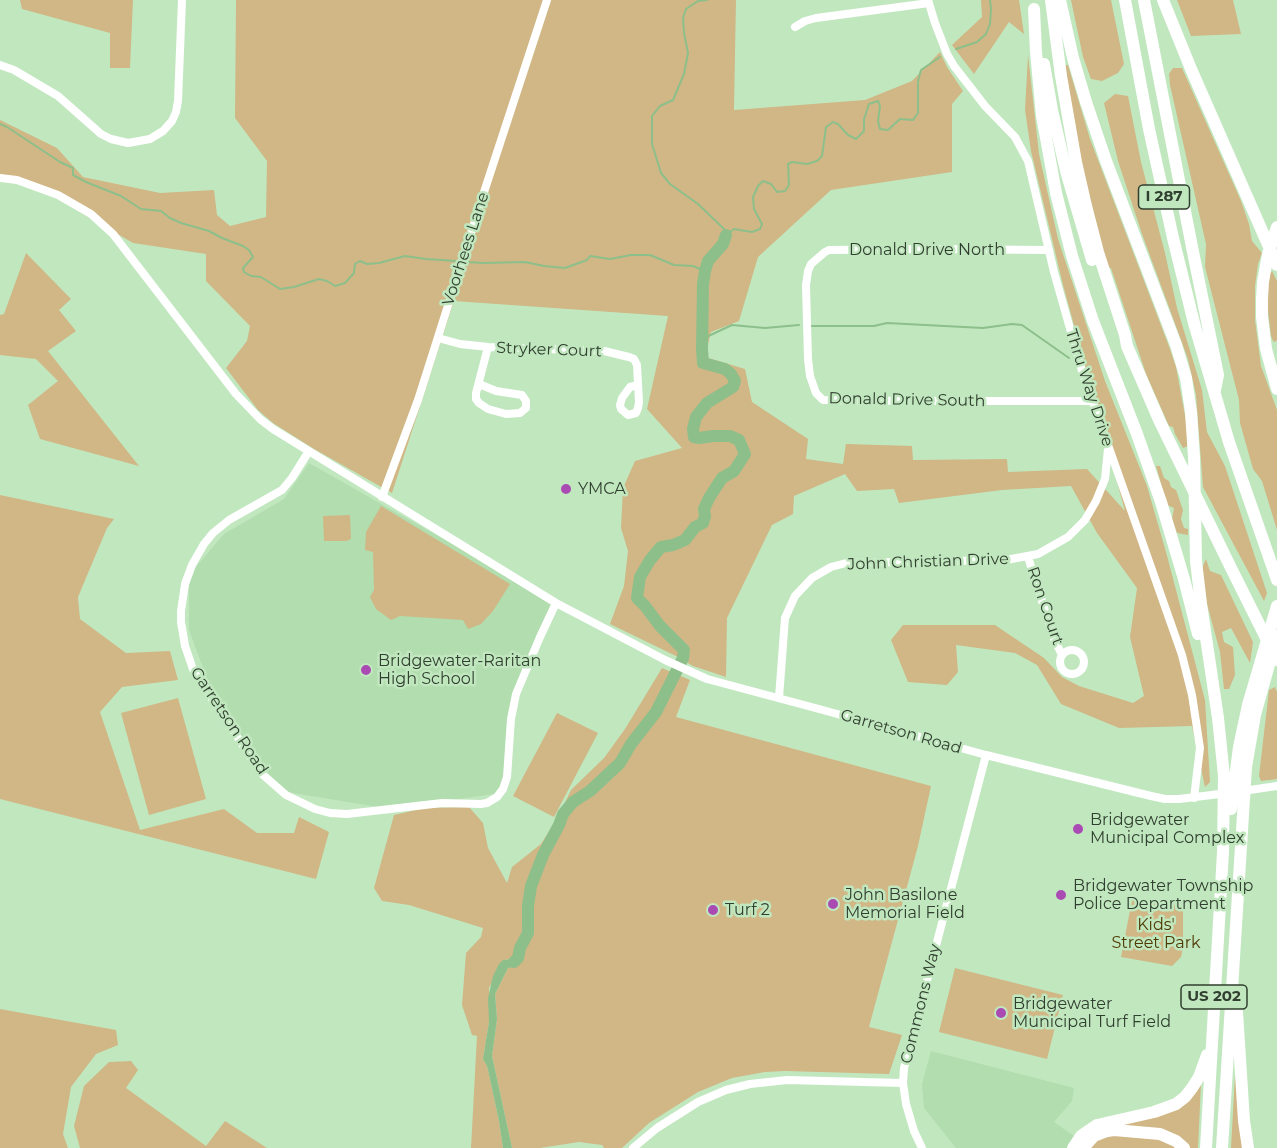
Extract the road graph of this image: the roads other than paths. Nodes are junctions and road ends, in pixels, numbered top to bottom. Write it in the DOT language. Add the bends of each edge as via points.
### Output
graph roads {
  1 [pos="182,0"];
  2 [pos="547,0"];
  3 [pos="1051,0"];
  4 [pos="1060,0"];
  5 [pos="1125,0"];
  6 [pos="1144,0"];
  7 [pos="1163,0"];
  8 [pos="929,2"];
  9 [pos="1034,5"];
  10 [pos="795,27"];
  11 [pos="0,65"];
  12 [pos="0,178"];
  13 [pos="1277,226"];
  14 [pos="1049,250"];
  15 [pos="810,266"];
  16 [pos="1271,267"];
  17 [pos="438,338"];
  18 [pos="1127,346"];
  19 [pos="488,347"];
  20 [pos="479,384"];
  21 [pos="638,385"];
  22 [pos="1277,389"];
  23 [pos="1214,392"];
  24 [pos="1092,401"];
  25 [pos="1108,445"];
  26 [pos="309,451"];
  27 [pos="382,496"];
  28 [pos="1028,557"];
  29 [pos="1277,580"];
  30 [pos="556,603"];
  31 [pos="1277,606"];
  32 [pos="1277,636"];
  33 [pos="1062,655"];
  34 [pos="1277,660"];
  35 [pos="1215,697"];
  36 [pos="779,698"];
  37 [pos="986,755"];
  38 [pos="1277,786"];
  39 [pos="1194,798"];
  40 [pos="1223,852"];
  41 [pos="1233,961"];
  42 [pos="1212,1046"];
  43 [pos="903,1083"];
  44 [pos="633,1148"];
  45 [pos="922,1148"];
  46 [pos="1073,1148"];
  47 [pos="1083,1148"];
  48 [pos="1184,1148"];
  49 [pos="1206,1148"];
  50 [pos="1222,1148"];
  51 [pos="1248,1148"];
  1 -- 11 [label="street" via="176,112 163,131 150,139 128,143 111,139 58,96"];
  2 -- 17 [label="street, Voorhees Lane"];
  3 -- 18 [label="highway" via="1083,195"];
  4 -- 35 [label="highway" via="1086,102 1180,356 1188,390 1195,542"];
  5 -- 23 [label="highway, I 287" via="1173,238"];
  6 -- 23 [label="highway, I 287" via="1218,375"];
  7 -- 16 [label="highway"];
  8 -- 10 [label="street" via="816,18"];
  8 -- 14 [label="street, Thru Way Drive" via="954,66 1025,153"];
  9 -- 18 [label="highway" via="1052,110 1076,206 1120,337"];
  9 -- 35 [label="highway" via="1042,117 1072,256 1168,524"];
  12 -- 26 [label="street, Garretson Road" via="56,194 91,214 113,234 236,394 273,429"];
  13 -- 16 [label="highway"];
  14 -- 15 [label="street, Donald Drive North" via="829,250"];
  14 -- 24 [label="street, Thru Way Drive"];
  15 -- 24 [label="street, Donald Drive South" via="806,285 808,359 816,393 823,400"];
  16 -- 22 [label="highway" via="1262,299 1268,360"];
  17 -- 19 [label="street, Stryker Court"];
  17 -- 27 [label="street, Voorhees Lane"];
  18 -- 34 [label="highway"];
  19 -- 20 [label="street"];
  19 -- 21 [label="street, Stryker Court" via="622,354 636,362"];
  20 -- 20 [label="street" via="476,399 488,409 512,414 526,408 522,395"];
  23 -- 29 [label="highway, I 287"];
  24 -- 25 [label="street, Thru Way Drive"];
  25 -- 28 [label="street, John Christian Drive" via="1104,479 1085,520 1063,541"];
  25 -- 39 [label="street, Thru Way Drive" via="1192,695 1200,748"];
  26 -- 27 [label="street, Garretson Road"];
  26 -- 30 [label="street, Garretson Road" via="282,490 229,520 204,544 185,584 181,611 184,646 194,672 262,774 285,795 315,809 347,814 442,803 481,804 497,797 507,777 516,694"];
  27 -- 30 [label="street, Garretson Road"];
  28 -- 33 [label="street, Ron Court"];
  28 -- 36 [label="street, John Christian Drive" via="856,562 822,571 802,587 785,618"];
  30 -- 36 [label="street, Garretson Road" via="707,680"];
  31 -- 40 [label="highway, US 202" via="1248,705 1239,747 1228,846"];
  32 -- 41 [label="highway, US 202" via="1251,731 1246,767"];
  35 -- 40 [label="highway" via="1224,776"];
  36 -- 37 [label="street, Garretson Road"];
  37 -- 39 [label="street, Garretson Road" via="1156,797"];
  37 -- 43 [label="street, Commons Way"];
  38 -- 39 [label="street, Garretson Road"];
  40 -- 42 [label="highway, US 202"];
  41 -- 50 [label="highway, US 202"];
  41 -- 51 [label="highway"];
  42 -- 46 [label="highway" via="1199,1077 1176,1104 1097,1125 1081,1136"];
  42 -- 49 [label="highway, US 202"];
  43 -- 44 [label="street" via="787,1080 750,1084 698,1101"];
  43 -- 45 [label="street, Commons Way" via="909,1117"];
  47 -- 48 [label="highway" via="1094,1136 1114,1130 1161,1134"];
}
